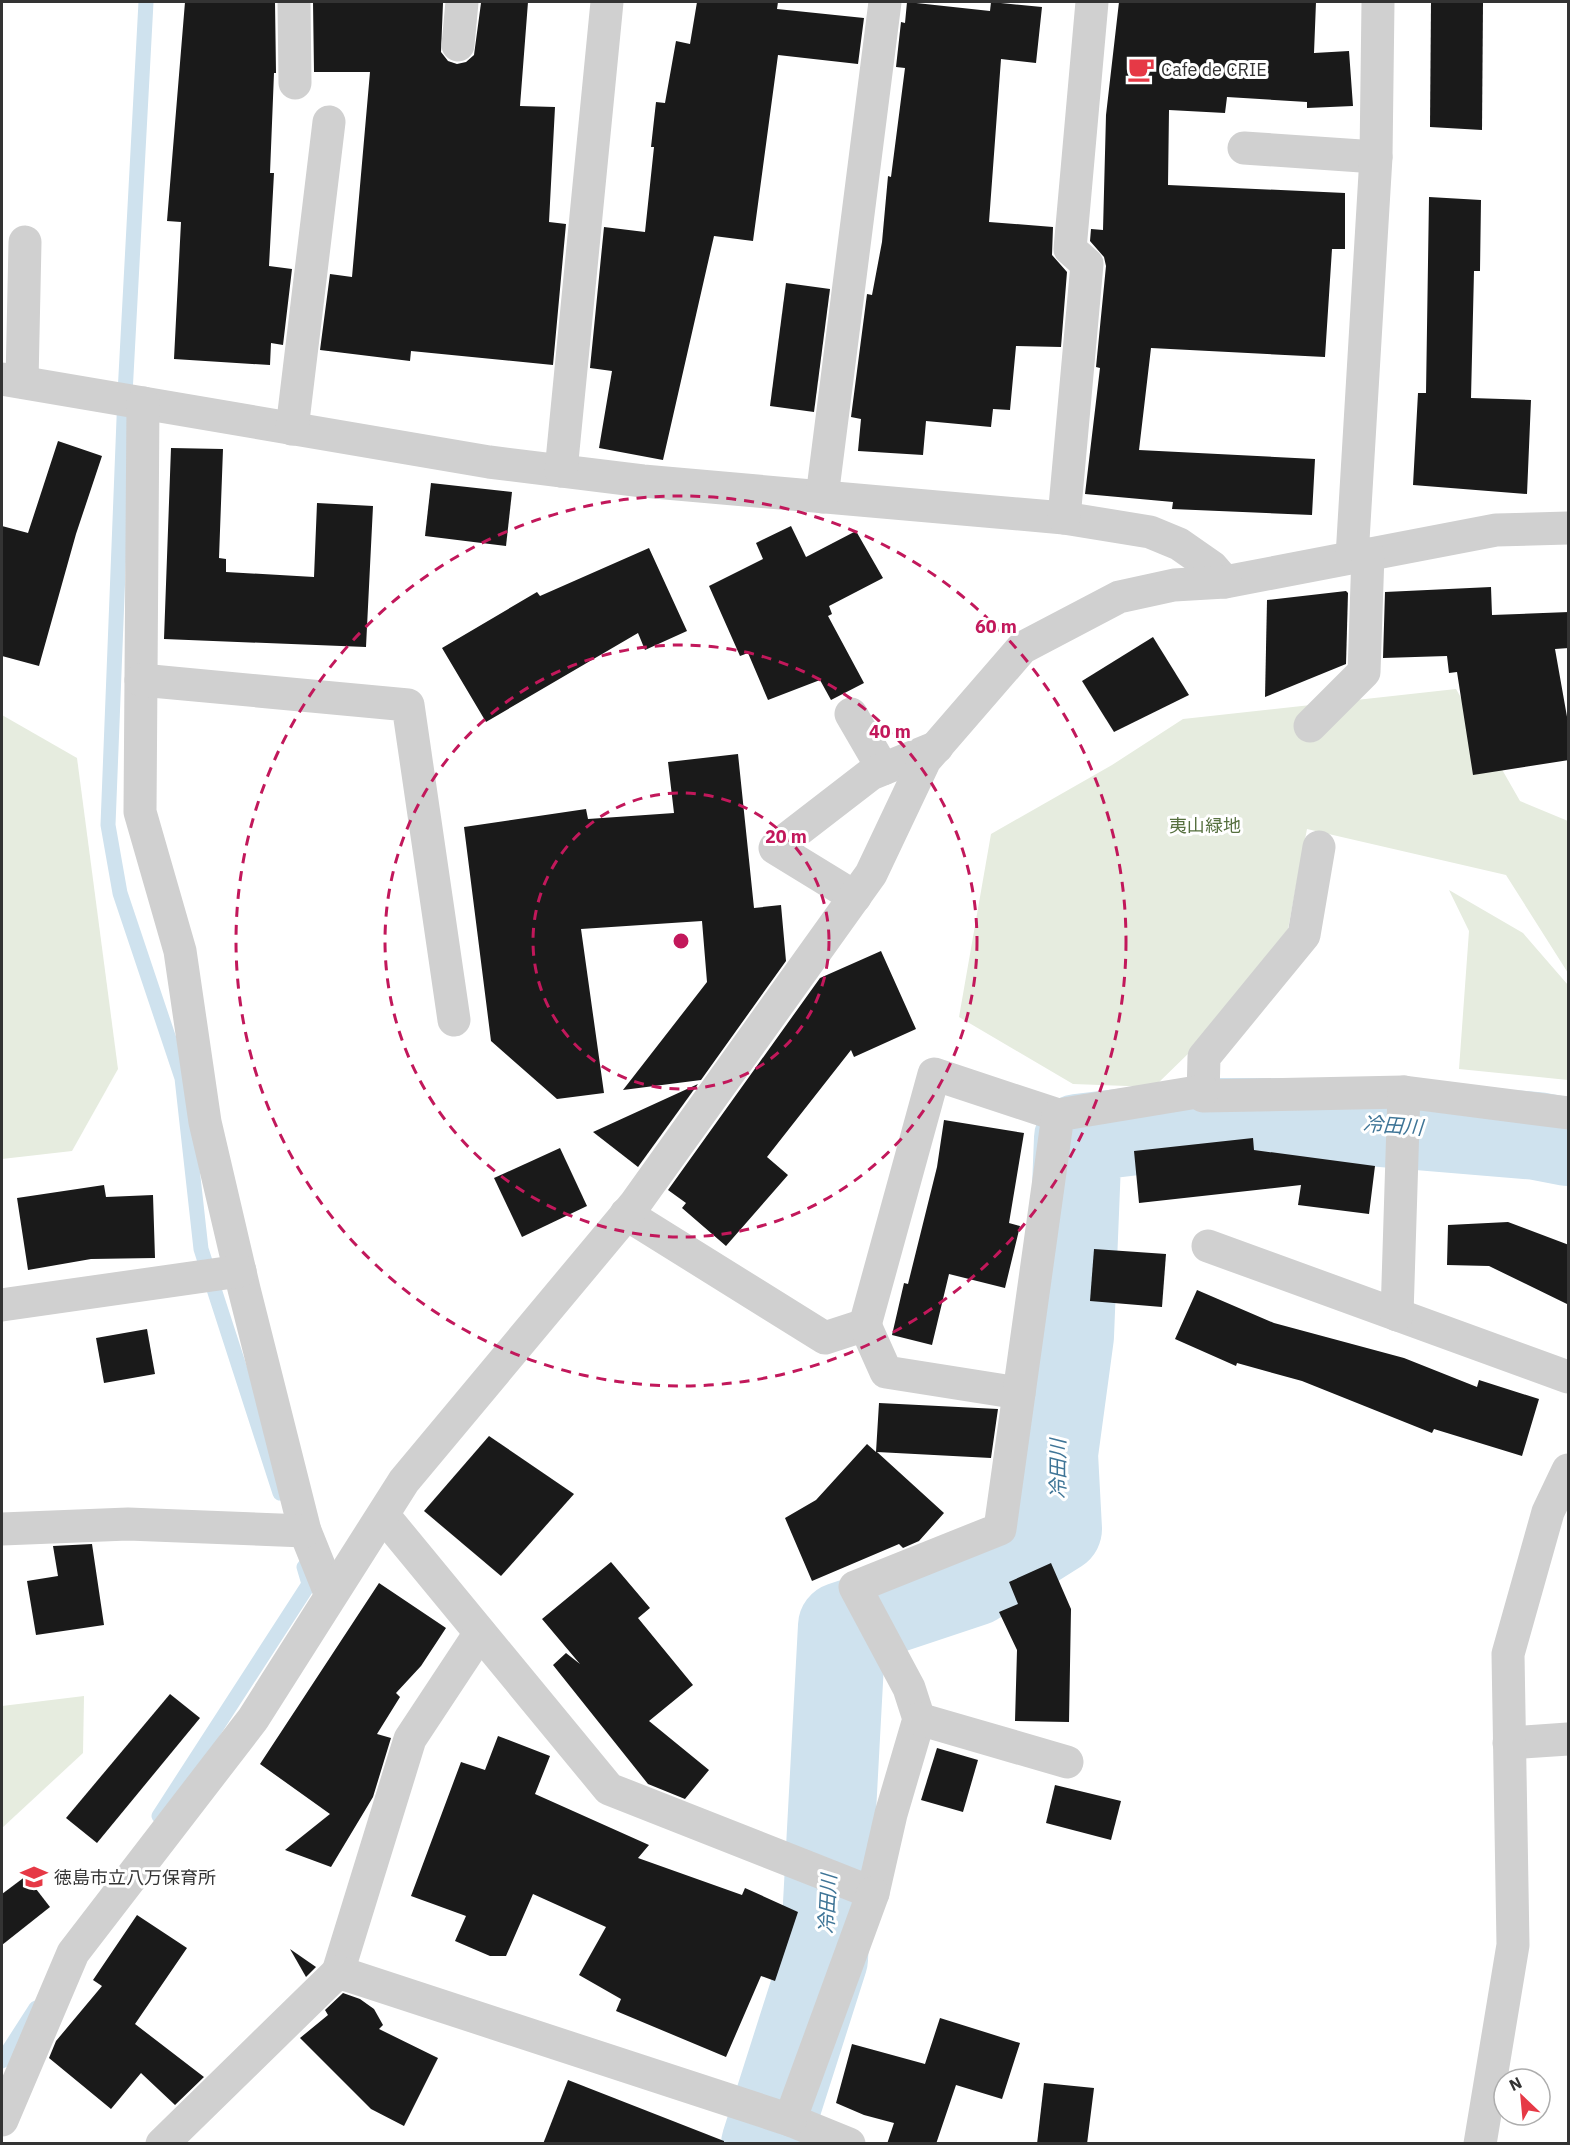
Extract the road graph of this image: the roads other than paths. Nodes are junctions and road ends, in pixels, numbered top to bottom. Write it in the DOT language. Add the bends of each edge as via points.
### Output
graph roads {
  1 [pos="294,2"];
  2 [pos="462,2"];
  3 [pos="607,2"];
  4 [pos="885,2"];
  5 [pos="1092,2"];
  6 [pos="1378,2"];
  7 [pos="458,45"];
  8 [pos="295,83"];
  9 [pos="329,122"];
  10 [pos="1244,148"];
  11 [pos="1376,157"];
  12 [pos="25,242"];
  13 [pos="12,380"];
  14 [pos="143,403"];
  15 [pos="292,429"];
  16 [pos="561,471"];
  17 [pos="822,497"];
  18 [pos="1064,518"];
  19 [pos="1569,528"];
  20 [pos="1360,556"];
  21 [pos="1225,582"];
  22 [pos="141,680"];
  23 [pos="851,714"];
  24 [pos="1310,726"];
  25 [pos="937,747"];
  26 [pos="883,769"];
  27 [pos="1319,847"];
  28 [pos="855,897"];
  29 [pos="454,1020"];
  30 [pos="1203,1091"];
  31 [pos="1404,1092"];
  32 [pos="1569,1113"];
  33 [pos="1058,1115"];
  34 [pos="626,1214"];
  35 [pos="1208,1246"];
  36 [pos="240,1271"];
  37 [pos="2,1305"];
  38 [pos="1397,1315"];
  39 [pos="866,1325"];
  40 [pos="1569,1377"];
  41 [pos="1019,1393"];
  42 [pos="1569,1470"];
  43 [pos="384,1516"];
  44 [pos="2,1529"];
  45 [pos="305,1531"];
  46 [pos="330,1593"];
  47 [pos="480,1633"];
  48 [pos="919,1719"];
  49 [pos="1569,1739"];
  50 [pos="1509,1743"];
  51 [pos="1067,1762"];
  52 [pos="873,1893"];
  53 [pos="338,1972"];
  54 [pos="2,2120"];
  55 [pos="790,2120"];
  56 [pos="162,2144"];
  57 [pos="849,2144"];
  58 [pos="1480,2144"];
  1 -- 8 [label="street"];
  2 -- 7 [label="street"];
  3 -- 16 [label="street"];
  4 -- 17 [label="street"];
  5 -- 18 [label="street" via="1070,249 1086,264"];
  6 -- 11 [label="street"];
  9 -- 15 [label="street"];
  10 -- 11 [label="street"];
  11 -- 20 [label="street"];
  12 -- 13 [label="street"];
  13 -- 14 [label="street"];
  14 -- 15 [label="street"];
  14 -- 22 [label="street"];
  15 -- 16 [label="street"];
  16 -- 17 [label="street"];
  17 -- 18 [label="street"];
  18 -- 21 [label="street" via="1150,532 1179,544 1212,567"];
  19 -- 20 [label="street" via="1496,530"];
  20 -- 21 [label="street"];
  20 -- 24 [label="street" via="1364,672"];
  21 -- 25 [label="street" via="1174,585 1119,597 1022,648"];
  22 -- 29 [label="street" via="408,705"];
  22 -- 36 [label="street" via="140,812 180,951 205,1122"];
  23 -- 26 [label="street"];
  25 -- 26 [label="street"];
  25 -- 28 [label="street" via="925,760 871,874"];
  26 -- 28 [label="street" via="871,774 775,848"];
  27 -- 30 [label="street" via="1304,935 1204,1057"];
  28 -- 34 [label="street"];
  30 -- 31 [label="street" via="1203,1096"];
  30 -- 33 [label="street"];
  31 -- 32 [label="street"];
  31 -- 38 [label="street"];
  33 -- 39 [label="street" via="934,1074"];
  33 -- 41 [label="street"];
  34 -- 39 [label="street" via="825,1338"];
  34 -- 43 [label="street" via="404,1481"];
  35 -- 38 [label="street"];
  36 -- 37 [label="street"];
  36 -- 45 [label="street"];
  38 -- 40 [label="street"];
  39 -- 41 [label="street" via="886,1372"];
  41 -- 48 [label="street" via="1000,1529 855,1587 909,1688"];
  42 -- 50 [label="street" via="1548,1512 1508,1654"];
  43 -- 46 [label="street"];
  43 -- 47 [label="street"];
  44 -- 45 [label="street" via="128,1524"];
  45 -- 46 [label="street"];
  46 -- 54 [label="street" via="253,1719 73,1953"];
  47 -- 52 [label="street" via="609,1789"];
  47 -- 53 [label="street" via="410,1739"];
  48 -- 51 [label="street"];
  48 -- 52 [label="street"];
  49 -- 50 [label="street"];
  50 -- 58 [label="street" via="1513,1945"];
  52 -- 55 [label="street"];
  53 -- 55 [label="street"];
  53 -- 56 [label="street"];
  55 -- 57 [label="street"];
}
